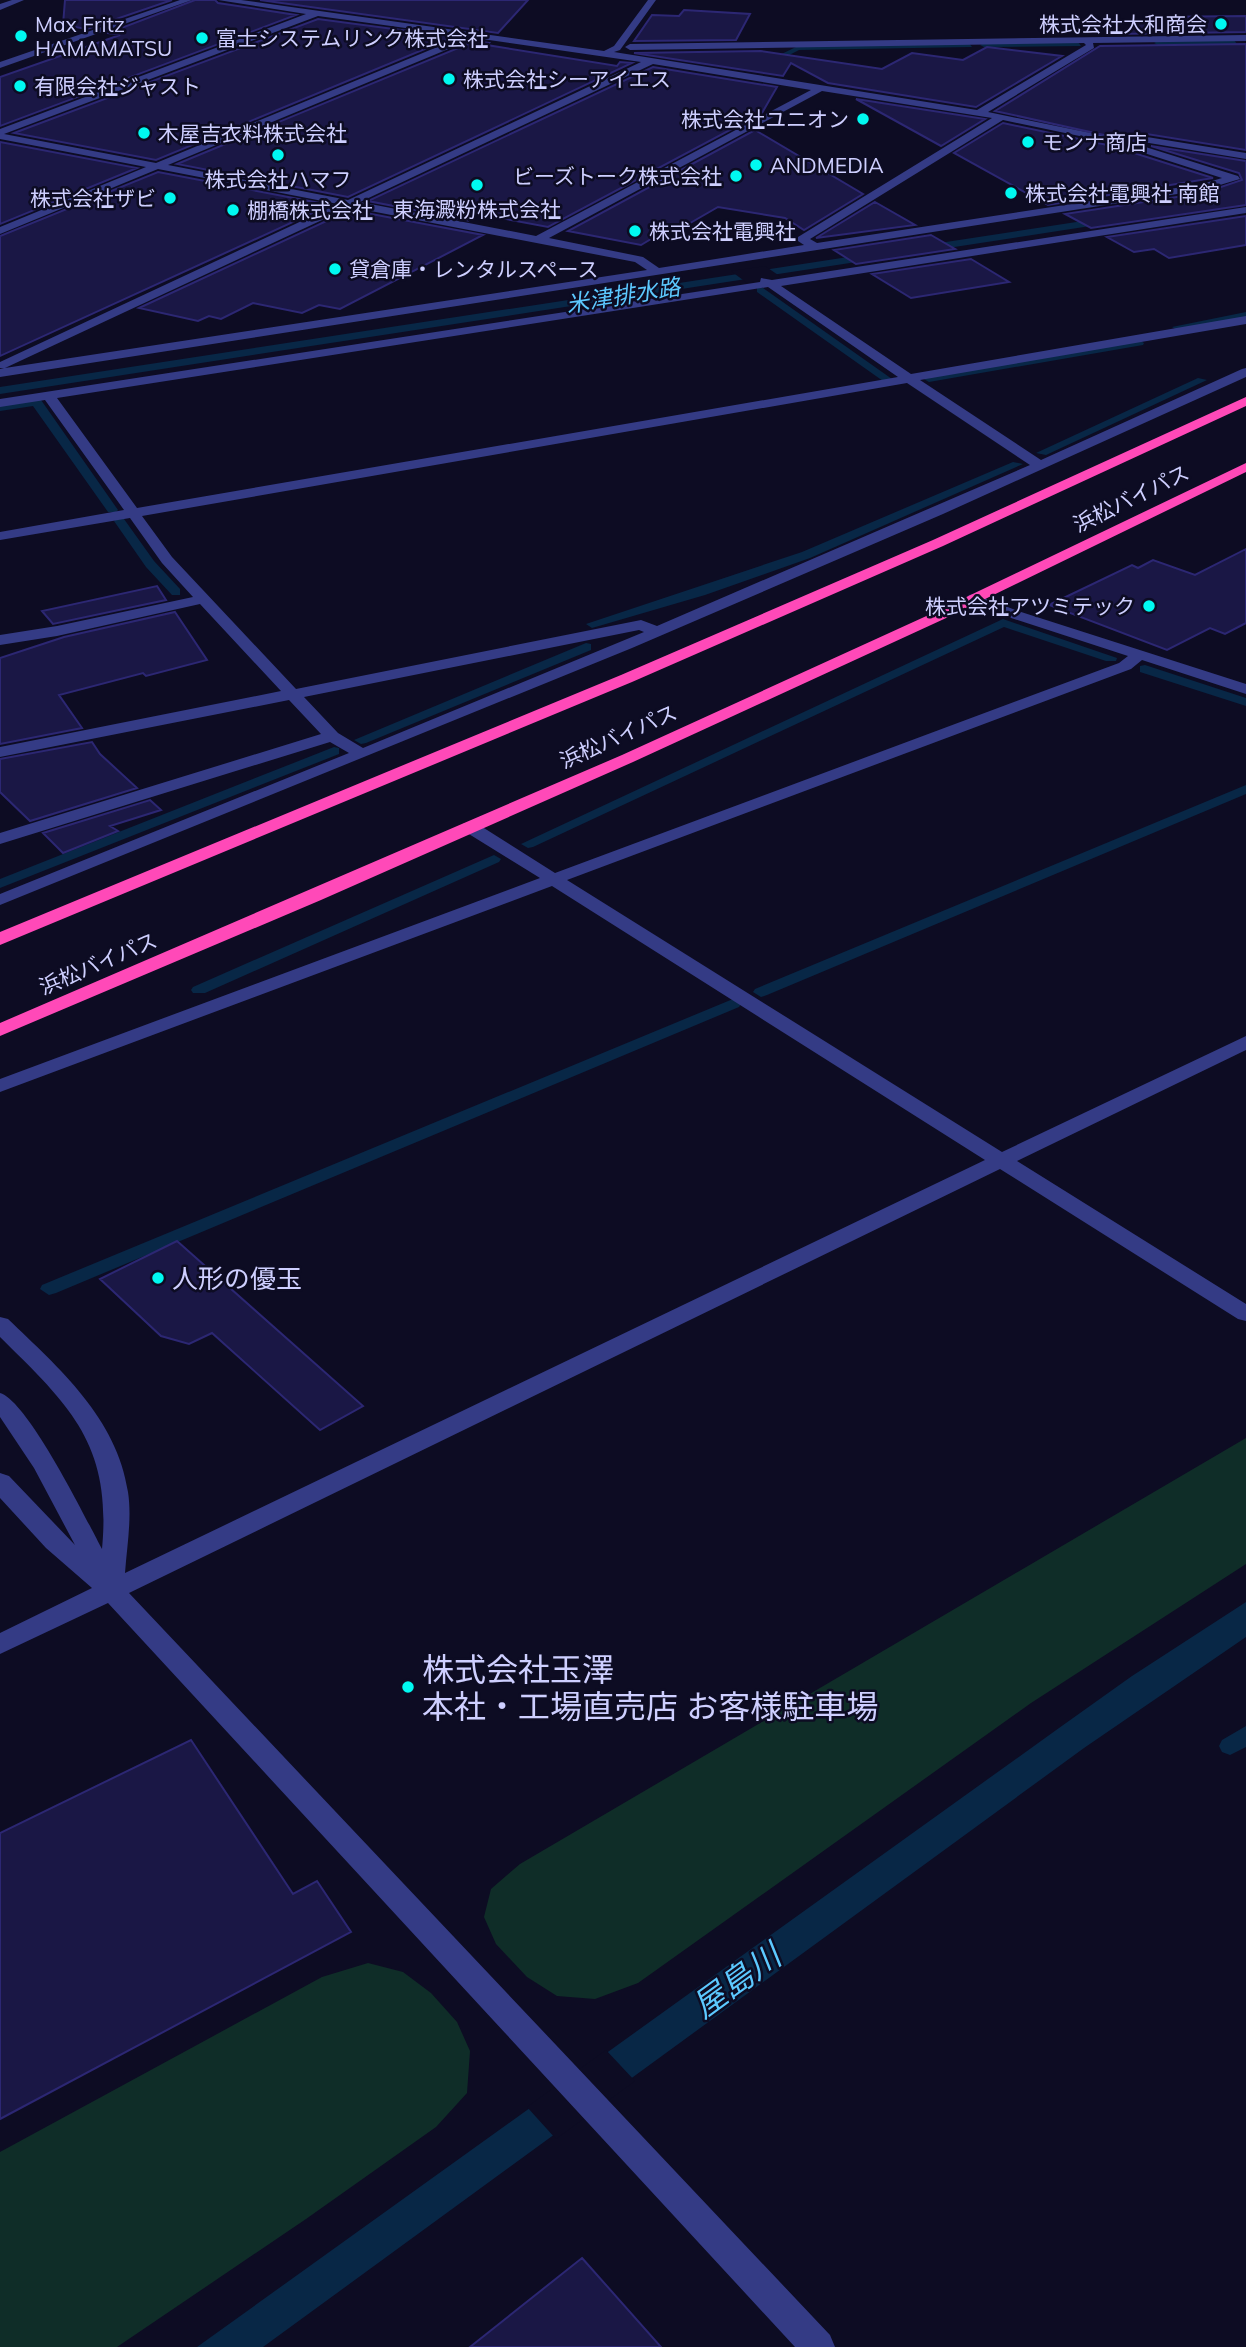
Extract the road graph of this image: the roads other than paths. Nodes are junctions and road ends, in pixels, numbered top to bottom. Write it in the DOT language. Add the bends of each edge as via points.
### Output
graph roads {
  1 [pos="20,0"];
  2 [pos="188,0"];
  3 [pos="222,0"];
  4 [pos="652,0"];
  5 [pos="0,7"];
  6 [pos="317,13"];
  7 [pos="474,35"];
  8 [pos="1246,38"];
  9 [pos="1087,41"];
  10 [pos="617,48"];
  11 [pos="604,54"];
  12 [pos="652,61"];
  13 [pos="0,65"];
  14 [pos="821,88"];
  15 [pos="978,113"];
  16 [pos="1001,117"];
  17 [pos="0,134"];
  18 [pos="1108,139"];
  19 [pos="1246,156"];
  20 [pos="157,166"];
  21 [pos="1240,180"];
  22 [pos="349,203"];
  23 [pos="1246,210"];
  24 [pos="0,231"];
  25 [pos="537,240"];
  26 [pos="815,247"];
  27 [pos="735,259"];
  28 [pos="656,271"];
  29 [pos="759,276"];
  30 [pos="1246,320"];
  31 [pos="0,367"];
  32 [pos="1246,372"];
  33 [pos="0,373"];
  34 [pos="908,378"];
  35 [pos="50,396"];
  36 [pos="1246,401"];
  37 [pos="0,403"];
  38 [pos="1246,413"];
  39 [pos="1161,441"];
  40 [pos="1042,465"];
  41 [pos="1246,467"];
  42 [pos="133,512"];
  43 [pos="0,536"];
  44 [pos="974,598"];
  45 [pos="203,599"];
  46 [pos="656,632"];
  47 [pos="0,640"];
  48 [pos="1140,654"];
  49 [pos="1246,688"];
  50 [pos="292,694"];
  51 [pos="332,736"];
  52 [pos="0,752"];
  53 [pos="362,754"];
  54 [pos="470,827"];
  55 [pos="0,839"];
  56 [pos="555,879"];
  57 [pos="0,900"];
  58 [pos="0,939"];
  59 [pos="0,1030"];
  60 [pos="1246,1042"];
  61 [pos="0,1086"];
  62 [pos="1002,1160"];
  63 [pos="1246,1314"];
  64 [pos="0,1324"];
  65 [pos="0,1401"];
  66 [pos="0,1482"];
  67 [pos="111,1590"];
  68 [pos="0,1644"];
  69 [pos="818,2347"];
  1 -- 5 [label="street"];
  2 -- 13 [label="street"];
  3 -- 6 [label="street"];
  4 -- 10 [label="street"];
  6 -- 7 [label="street"];
  6 -- 17 [label="street"];
  7 -- 11 [label="street"];
  7 -- 20 [label="street"];
  8 -- 9 [label="street"];
  9 -- 10 [label="street"];
  9 -- 15 [label="street" via="1091,46"];
  10 -- 11 [label="street"];
  11 -- 12 [label="street"];
  12 -- 14 [label="street"];
  12 -- 22 [label="street"];
  14 -- 15 [label="street"];
  14 -- 25 [label="street"];
  15 -- 16 [label="street"];
  16 -- 18 [label="street"];
  16 -- 26 [label="street" via="802,239"];
  17 -- 20 [label="street"];
  18 -- 19 [label="street" via="1121,135"];
  18 -- 21 [label="street"];
  20 -- 22 [label="street"];
  20 -- 24 [label="street"];
  21 -- 26 [label="street"];
  22 -- 25 [label="street"];
  22 -- 31 [label="street"];
  23 -- 29 [label="street"];
  25 -- 28 [label="street" via="639,259"];
  26 -- 27 [label="street"];
  27 -- 28 [label="street"];
  27 -- 29 [label="street"];
  28 -- 33 [label="street"];
  29 -- 34 [label="street"];
  29 -- 35 [label="street"];
  30 -- 34 [label="street"];
  32 -- 40 [label="street"];
  34 -- 40 [label="street"];
  34 -- 42 [label="street"];
  35 -- 37 [label="street"];
  35 -- 42 [label="street"];
  36 -- 39 [label="highway, 浜松バイパス"];
  38 -- 39 [label="highway"];
  39 -- 58 [label="highway, 浜松バイパス" via="702,646"];
  40 -- 46 [label="street"];
  41 -- 44 [label="highway, 浜松バイパス"];
  42 -- 43 [label="street"];
  42 -- 45 [label="street" via="167,560"];
  44 -- 48 [label="street"];
  44 -- 54 [label="highway, 浜松バイパス"];
  45 -- 47 [label="street"];
  45 -- 50 [label="street"];
  46 -- 50 [label="street" via="641,625"];
  46 -- 53 [label="street"];
  48 -- 49 [label="street"];
  48 -- 56 [label="street" via="1125,666"];
  50 -- 51 [label="street"];
  50 -- 52 [label="street"];
  51 -- 53 [label="street"];
  51 -- 55 [label="street"];
  53 -- 57 [label="street"];
  54 -- 56 [label="street"];
  54 -- 59 [label="highway, 浜松バイパス"];
  56 -- 61 [label="street"];
  56 -- 62 [label="street"];
  60 -- 62 [label="street"];
  62 -- 63 [label="street"];
  62 -- 67 [label="street"];
  64 -- 67 [label="street" via="77,1401 104,1444 116,1493"];
  65 -- 67 [label="street" via="43,1461"];
  66 -- 67 [label="street" via="55,1542"];
  67 -- 68 [label="street"];
  67 -- 69 [label="street"];
}
